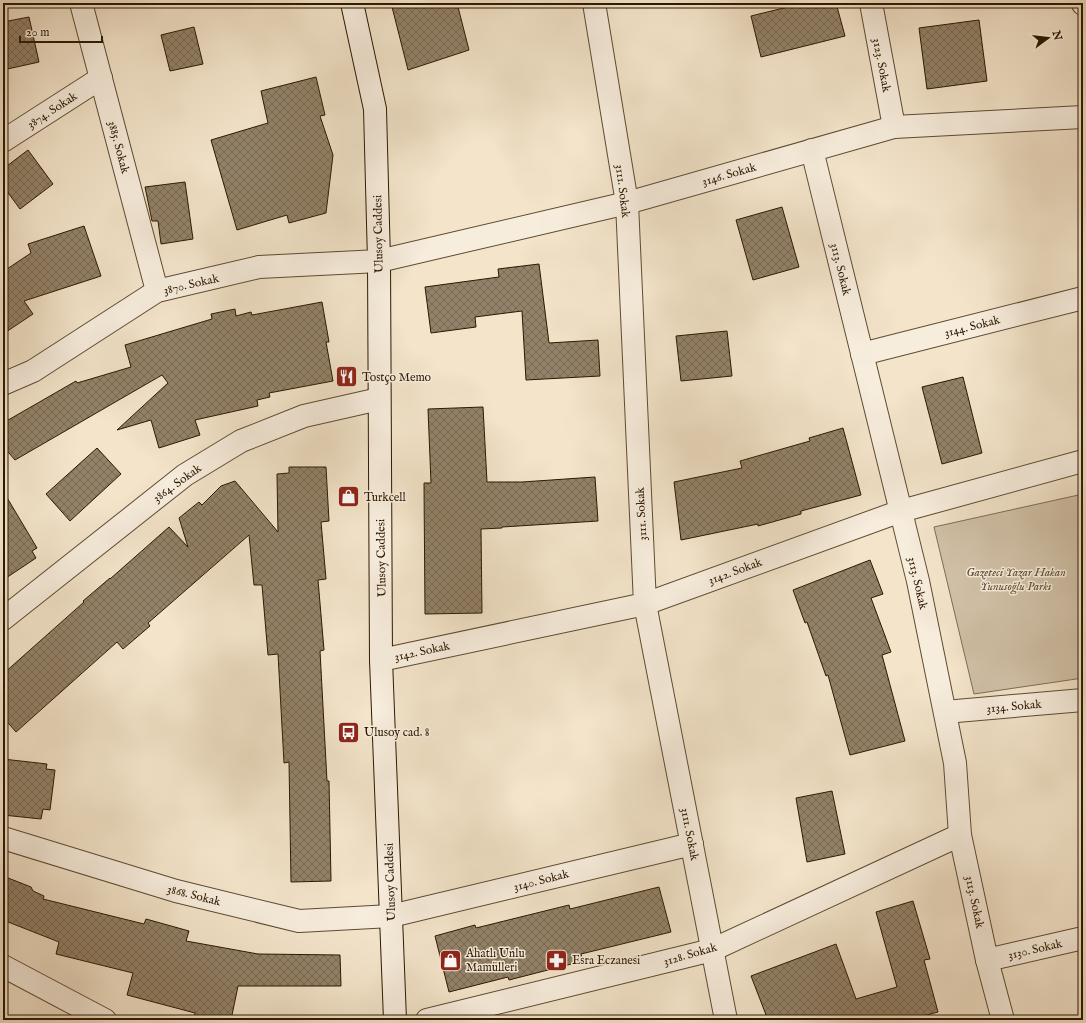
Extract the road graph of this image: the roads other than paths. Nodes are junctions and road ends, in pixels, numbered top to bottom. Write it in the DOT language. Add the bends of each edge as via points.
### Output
graph roads {
  1 [pos="81,3"];
  2 [pos="352,3"];
  3 [pos="594,3"];
  4 [pos="871,3"];
  5 [pos="101,78"];
  6 [pos="1083,117"];
  7 [pos="894,127"];
  8 [pos="3,141"];
  9 [pos="812,150"];
  10 [pos="627,203"];
  11 [pos="379,261"];
  12 [pos="157,291"];
  13 [pos="1083,298"];
  14 [pos="862,354"];
  15 [pos="3,384"];
  16 [pos="379,399"];
  17 [pos="1083,461"];
  18 [pos="901,511"];
  19 [pos="645,604"];
  20 [pos="3,619"];
  21 [pos="381,660"];
  22 [pos="1083,700"];
  23 [pos="945,712"];
  24 [pos="960,835"];
  25 [pos="3,838"];
  26 [pos="692,844"];
  27 [pos="391,916"];
  28 [pos="1083,938"];
  29 [pos="712,950"];
  30 [pos="987,960"];
  31 [pos="3,966"];
  32 [pos="105,1020"];
  33 [pos="395,1020"];
  34 [pos="427,1020"];
  35 [pos="726,1020"];
  36 [pos="1003,1020"];
  1 -- 5 [label="street, 3885. Sokak"];
  2 -- 11 [label="street, Ulusoy Caddesi" via="375,109"];
  3 -- 10 [label="street, 3111. Sokak"];
  4 -- 7 [label="street, 3123. Sokak"];
  5 -- 8 [label="street, 3874. Sokak"];
  5 -- 12 [label="street, 3885. Sokak"];
  6 -- 7 [label="street, 3146. Sokak"];
  7 -- 9 [label="street, 3146. Sokak"];
  9 -- 10 [label="street, 3146. Sokak"];
  9 -- 14 [label="street, 3113. Sokak"];
  10 -- 11 [label="street, 3146. Sokak"];
  10 -- 19 [label="street, 3111. Sokak"];
  11 -- 12 [label="street, 3870. Sokak" via="259,267"];
  11 -- 16 [label="street, Ulusoy Caddesi"];
  12 -- 15 [label="street, 3870. Sokak" via="33,371"];
  13 -- 14 [label="street, 3144. Sokak"];
  14 -- 18 [label="street, 3113. Sokak"];
  16 -- 20 [label="street, 3864. Sokak" via="304,416 241,441 185,475"];
  16 -- 21 [label="street, Ulusoy Caddesi"];
  17 -- 18 [label="street, 3142. Sokak"];
  18 -- 19 [label="street, 3142. Sokak"];
  18 -- 23 [label="street, 3113. Sokak"];
  19 -- 21 [label="street, 3142. Sokak"];
  19 -- 26 [label="street, 3111. Sokak"];
  21 -- 27 [label="street, Ulusoy Caddesi"];
  22 -- 23 [label="street, 3134. Sokak"];
  23 -- 24 [label="street, 3113. Sokak" via="955,763"];
  24 -- 29 [label="street, 3128. Sokak"];
  24 -- 30 [label="street, 3113. Sokak"];
  25 -- 27 [label="street, 3868. Sokak" via="176,891 299,921"];
  26 -- 27 [label="street, 3140. Sokak"];
  26 -- 29 [label="street, 3111. Sokak"];
  27 -- 33 [label="street, Ulusoy Caddesi"];
  28 -- 30 [label="street, 3130. Sokak"];
  29 -- 34 [label="street, 3128. Sokak"];
  29 -- 35 [label="street, 3111. Sokak"];
  30 -- 36 [label="street, 3113. Sokak"];
  31 -- 32 [label="street"];
}
